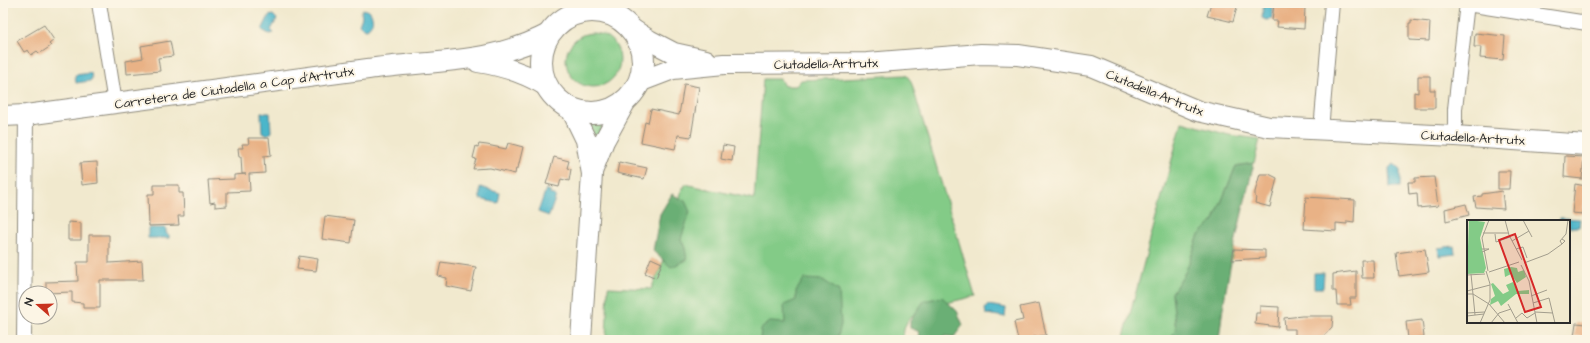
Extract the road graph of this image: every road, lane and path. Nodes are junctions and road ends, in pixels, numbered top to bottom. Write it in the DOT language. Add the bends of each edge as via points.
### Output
graph roads {
  1 [pos="99,3"];
  2 [pos="1332,3"];
  3 [pos="1467,4"];
  4 [pos="624,17"];
  5 [pos="561,18"];
  6 [pos="1587,23"];
  7 [pos="464,60"];
  8 [pos="724,64"];
  9 [pos="548,87"];
  10 [pos="633,91"];
  11 [pos="114,103"];
  12 [pos="571,108"];
  13 [pos="26,115"];
  14 [pos="3,116"];
  15 [pos="1321,130"];
  16 [pos="1455,136"];
  17 [pos="1587,145"];
  18 [pos="592,174"];
  19 [pos="24,340"];
  20 [pos="581,340"];
  1 -- 11 [label="street"];
  2 -- 15 [label="street"];
  3 -- 6 [label="street"];
  3 -- 16 [label="street" via="1455,110"];
  4 -- 5 [label="main road" via="594,10"];
  4 -- 8 [label="main road, Ciutadella-Artrutx" via="649,40 674,53"];
  4 -- 10 [label="main road" via="639,41 643,54 643,69"];
  5 -- 7 [label="main road, Carretera de Ciutadella a Cap d'Artrutx" via="529,45"];
  5 -- 9 [label="main road" via="545,41 541,56 542,72"];
  7 -- 9 [label="main road, Carretera de Ciutadella a Cap d'Artrutx" via="511,68"];
  7 -- 11 [label="main road, Carretera de Ciutadella a Cap d'Artrutx" via="393,66"];
  8 -- 10 [label="main road, Ciutadella-Artrutx" via="673,69"];
  8 -- 15 [label="main road, Ciutadella-Artrutx" via="867,63 981,54 1018,56 1091,66 1198,111 1232,120"];
  9 -- 12 [label="main road" via="558,100"];
  10 -- 12 [label="main road" via="614,108 600,112"];
  10 -- 18 [label="main road" via="604,140"];
  11 -- 13 [label="main road, Carretera de Ciutadella a Cap d'Artrutx"];
  12 -- 18 [label="main road" via="586,140"];
  13 -- 14 [label="main road, Carretera de Ciutadella a Cap d'Artrutx"];
  13 -- 19 [label="street"];
  15 -- 16 [label="main road, Ciutadella-Artrutx"];
  16 -- 17 [label="main road, Ciutadella-Artrutx"];
  18 -- 20 [label="main road"];
}
